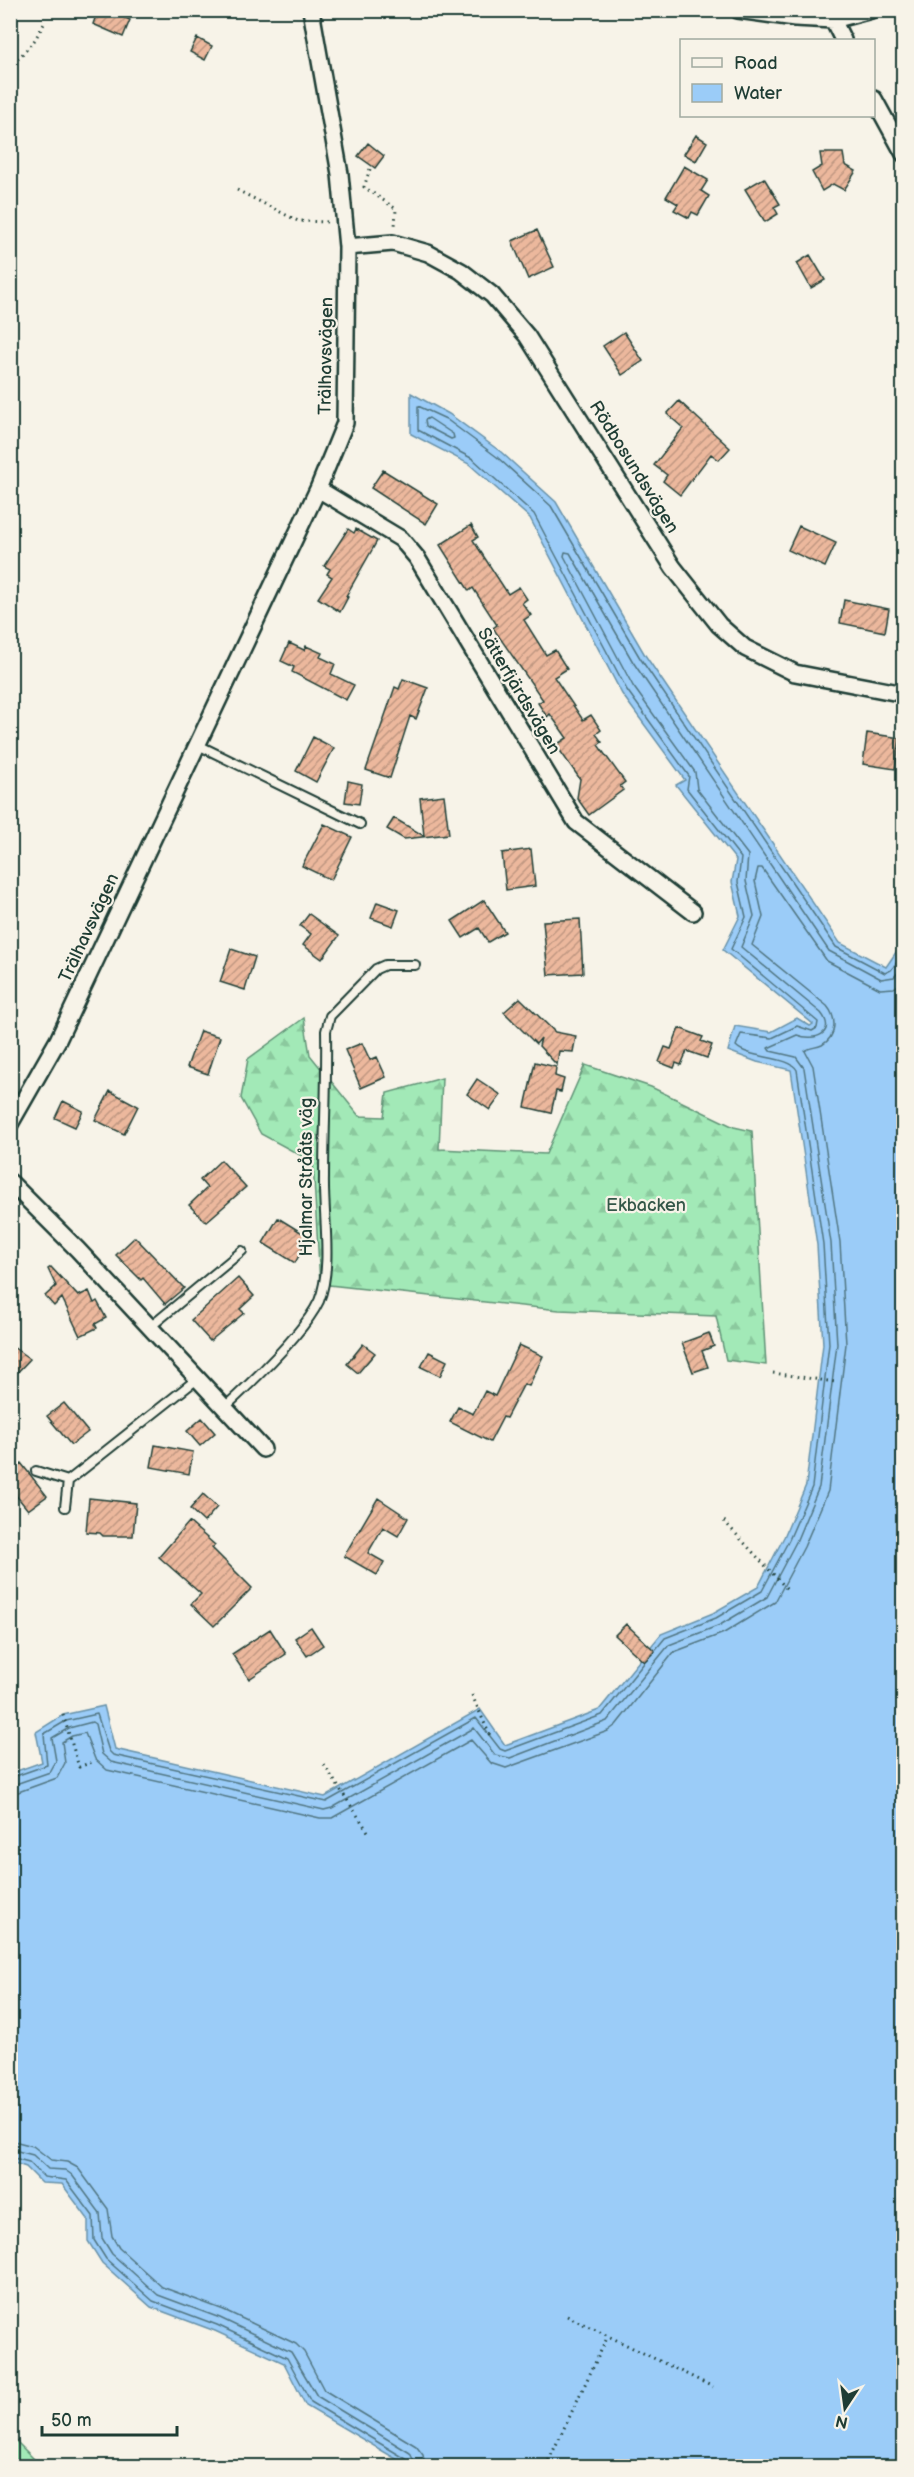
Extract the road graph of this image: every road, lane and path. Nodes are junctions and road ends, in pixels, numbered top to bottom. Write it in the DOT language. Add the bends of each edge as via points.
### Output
graph roads {
  1 [pos="310,10"];
  2 [pos="738,10"];
  3 [pos="871,10"];
  4 [pos="833,20"];
  5 [pos="44,24"];
  6 [pos="842,39"];
  7 [pos="10,68"];
  8 [pos="875,103"];
  9 [pos="903,153"];
  10 [pos="370,169"];
  11 [pos="237,190"];
  12 [pos="343,222"];
  13 [pos="393,243"];
  14 [pos="347,247"];
  15 [pos="318,489"];
  16 [pos="903,694"];
  17 [pos="195,744"];
  18 [pos="360,824"];
  19 [pos="693,912"];
  20 [pos="415,965"];
  21 [pos="10,1124"];
  22 [pos="10,1182"];
  23 [pos="242,1251"];
  24 [pos="149,1328"];
  25 [pos="773,1373"];
  26 [pos="197,1378"];
  27 [pos="835,1382"];
  28 [pos="225,1407"];
  29 [pos="263,1449"];
  30 [pos="36,1471"];
  31 [pos="68,1481"];
  32 [pos="65,1507"];
  33 [pos="724,1521"];
  34 [pos="787,1589"];
  35 [pos="472,1695"];
  36 [pos="63,1715"];
  37 [pos="491,1738"];
  38 [pos="92,1761"];
  39 [pos="324,1765"];
  40 [pos="369,1833"];
  41 [pos="567,2316"];
  42 [pos="608,2336"];
  43 [pos="713,2387"];
  44 [pos="546,2466"];
  1 -- 12 [label="street, Trälhavsvägen" via="340,174"];
  2 -- 4 [label="street"];
  3 -- 4 [label="street"];
  4 -- 6 [label="street"];
  5 -- 7 [label="path"];
  8 -- 9 [label="street"];
  10 -- 13 [label="path" via="364,187 396,209"];
  11 -- 12 [label="path" via="298,220"];
  12 -- 14 [label="street, Trälhavsvägen"];
  13 -- 14 [label="street, Rödbosundsvägen"];
  13 -- 16 [label="street, Rödbosundsvägen" via="428,253 461,271 512,316 673,567 718,626 778,667 828,681"];
  14 -- 15 [label="street, Trälhavsvägen" via="345,423"];
  15 -- 17 [label="street, Trälhavsvägen"];
  15 -- 19 [label="street, Sätterfjärdsvägen" via="400,539 417,558 576,822"];
  17 -- 18 [label="lane"];
  17 -- 21 [label="street, Trälhavsvägen" via="58,1040"];
  20 -- 28 [label="lane, Hjalmar Strååts väg" via="385,965 376,969 330,1016 326,1030 326,1276 306,1321"];
  22 -- 24 [label="street"];
  23 -- 24 [label="lane"];
  24 -- 26 [label="street"];
  25 -- 27 [label="path"];
  26 -- 28 [label="street"];
  26 -- 31 [label="lane"];
  28 -- 29 [label="street"];
  30 -- 31 [label="lane"];
  31 -- 32 [label="lane"];
  33 -- 34 [label="path"];
  35 -- 37 [label="path"];
  36 -- 38 [label="path" via="79,1767"];
  39 -- 40 [label="path"];
  41 -- 42 [label="path"];
  42 -- 43 [label="path"];
  42 -- 44 [label="path"];
}
